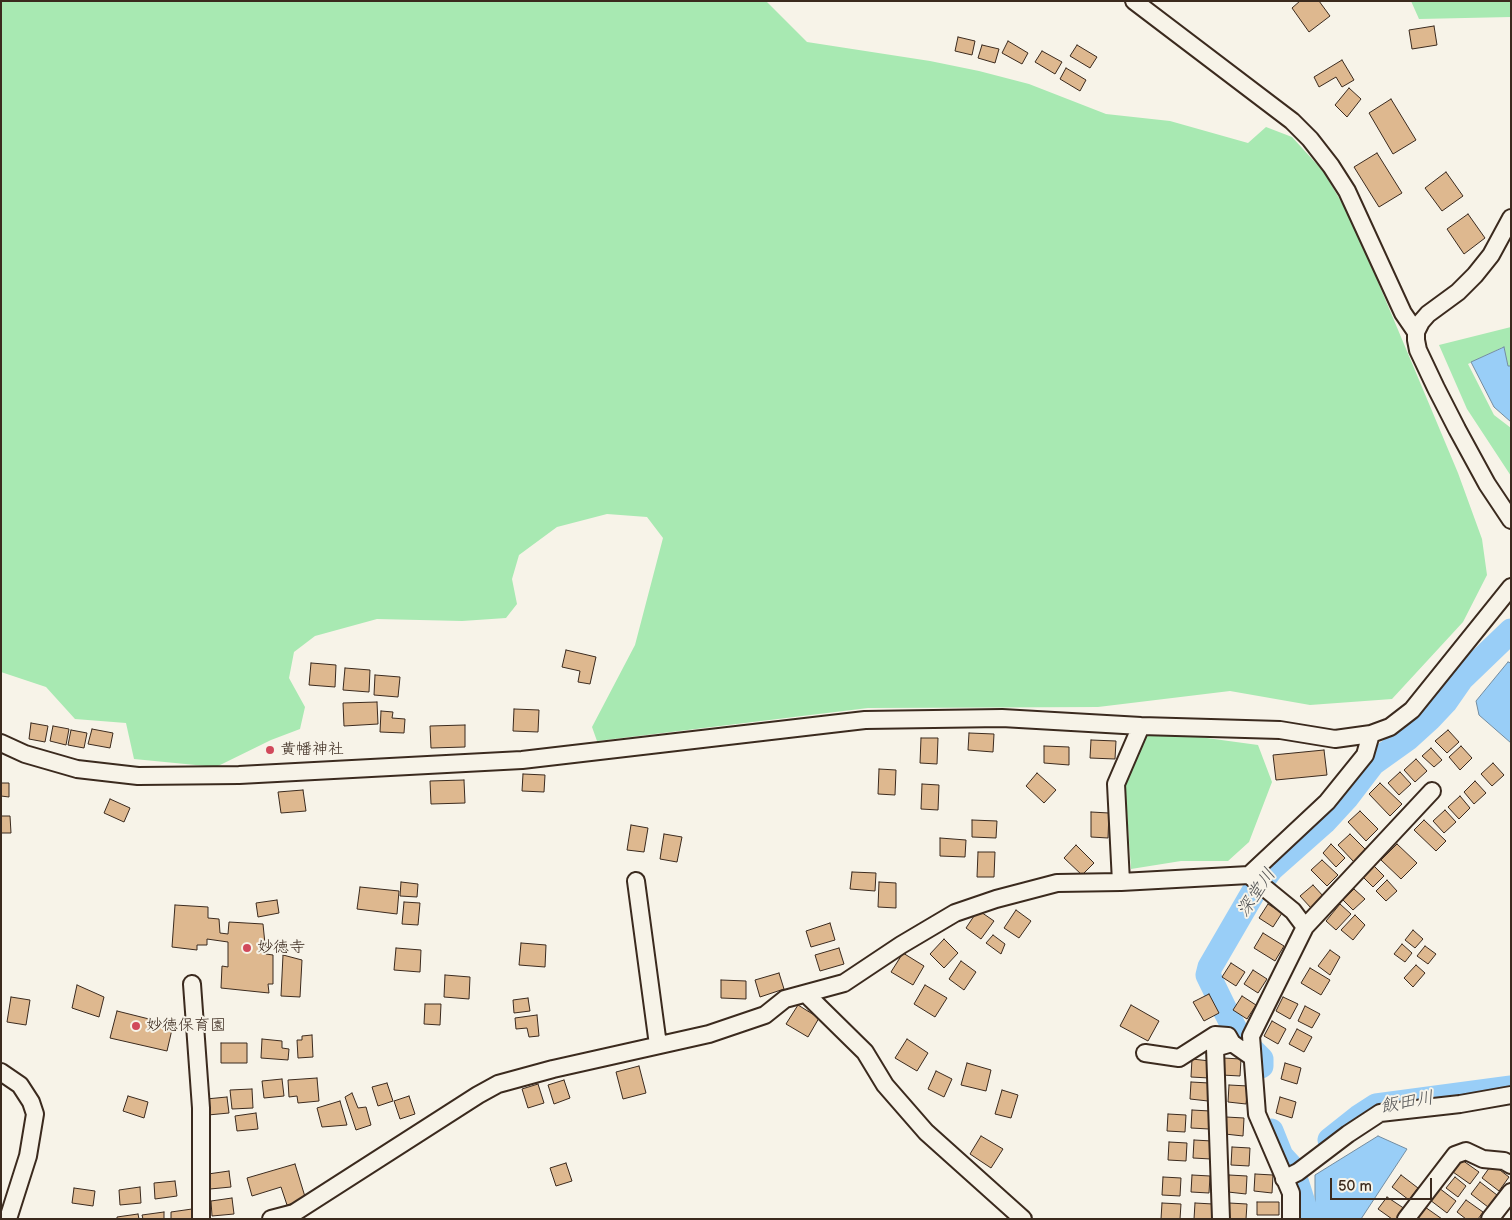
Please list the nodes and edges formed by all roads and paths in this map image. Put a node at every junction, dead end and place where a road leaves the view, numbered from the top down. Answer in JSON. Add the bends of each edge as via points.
{"nodes":[{"id":1,"x":1134,"y":1,"type":"edge"},
{"id":2,"x":1511,"y":218,"type":"edge"},
{"id":3,"x":1416,"y":332,"type":"junction"},
{"id":4,"x":1506,"y":502,"type":"edge"},
{"id":5,"x":1511,"y":520,"type":"edge"},
{"id":6,"x":1511,"y":587,"type":"edge"},
{"id":7,"x":1141,"y":726,"type":"junction"},
{"id":8,"x":1371,"y":734,"type":"junction"},
{"id":9,"x":1,"y":743,"type":"edge"},
{"id":10,"x":1432,"y":791,"type":"dead end"},
{"id":11,"x":1249,"y":875,"type":"junction"},
{"id":12,"x":636,"y":881,"type":"dead end"},
{"id":13,"x":1121,"y":882,"type":"junction"},
{"id":14,"x":1305,"y":927,"type":"junction"},
{"id":15,"x":192,"y":984,"type":"dead end"},
{"id":16,"x":806,"y":994,"type":"junction"},
{"id":17,"x":1232,"y":1043,"type":"junction"},
{"id":18,"x":658,"y":1045,"type":"junction"},
{"id":19,"x":1145,"y":1053,"type":"dead end"},
{"id":20,"x":1252,"y":1057,"type":"junction"},
{"id":21,"x":1,"y":1072,"type":"edge"},
{"id":22,"x":1511,"y":1095,"type":"edge"},
{"id":23,"x":1511,"y":1165,"type":"edge"},
{"id":24,"x":1290,"y":1176,"type":"junction"},
{"id":25,"x":1511,"y":1192,"type":"edge"},
{"id":26,"x":8,"y":1219,"type":"edge"},
{"id":27,"x":202,"y":1219,"type":"edge"},
{"id":28,"x":271,"y":1219,"type":"edge"},
{"id":29,"x":1023,"y":1219,"type":"edge"},
{"id":30,"x":1220,"y":1219,"type":"edge"},
{"id":31,"x":1291,"y":1219,"type":"edge"},
{"id":32,"x":1406,"y":1219,"type":"edge"},
{"id":33,"x":1490,"y":1219,"type":"edge"}],
"edges":[{"from":1,"to":3,"type":"street","via":[[1292,121],[1310,139],[1348,191],[1403,313]]},
{"from":2,"to":3,"type":"street","via":[[1491,255],[1475,275],[1428,314]]},
{"from":3,"to":4,"type":"street","via":[[1418,350],[1436,388],[1487,484]]},
{"from":4,"to":5,"type":"street"},
{"from":6,"to":8,"type":"street","via":[[1412,710],[1390,727]]},
{"from":7,"to":8,"type":"street","via":[[1280,730],[1335,739]]},
{"from":7,"to":9,"type":"street","via":[[1002,718],[865,720],[522,760],[239,775],[138,776],[77,769],[25,754]]},
{"from":7,"to":13,"type":"street","via":[[1116,784]]},
{"from":8,"to":11,"type":"street","via":[[1365,755],[1327,802]]},
{"from":10,"to":14,"type":"street"},
{"from":11,"to":13,"type":"street"},
{"from":11,"to":14,"type":"street","via":[[1294,911]]},
{"from":12,"to":18,"type":"street"},
{"from":13,"to":16,"type":"street","via":[[1057,883],[955,913],[844,983]]},
{"from":14,"to":20,"type":"street","via":[[1251,1036]]},
{"from":15,"to":27,"type":"street","via":[[202,1108]]},
{"from":16,"to":18,"type":"street","via":[[785,999],[765,1015],[709,1034]]},
{"from":16,"to":29,"type":"street","via":[[866,1052],[885,1085],[926,1132]]},
{"from":17,"to":19,"type":"street","via":[[1228,1036],[1215,1035],[1179,1058]]},
{"from":17,"to":20,"type":"street"},
{"from":17,"to":30,"type":"street","via":[[1215,1048]]},
{"from":18,"to":28,"type":"street","via":[[498,1084],[294,1213]]},
{"from":20,"to":24,"type":"street","via":[[1257,1114]]},
{"from":21,"to":26,"type":"street","via":[[20,1085],[36,1114],[28,1156]]},
{"from":22,"to":24,"type":"street","via":[[1380,1114]]},
{"from":23,"to":32,"type":"street","via":[[1483,1159],[1466,1151],[1455,1154]]},
{"from":24,"to":31,"type":"street"},
{"from":25,"to":33,"type":"street"}]}
